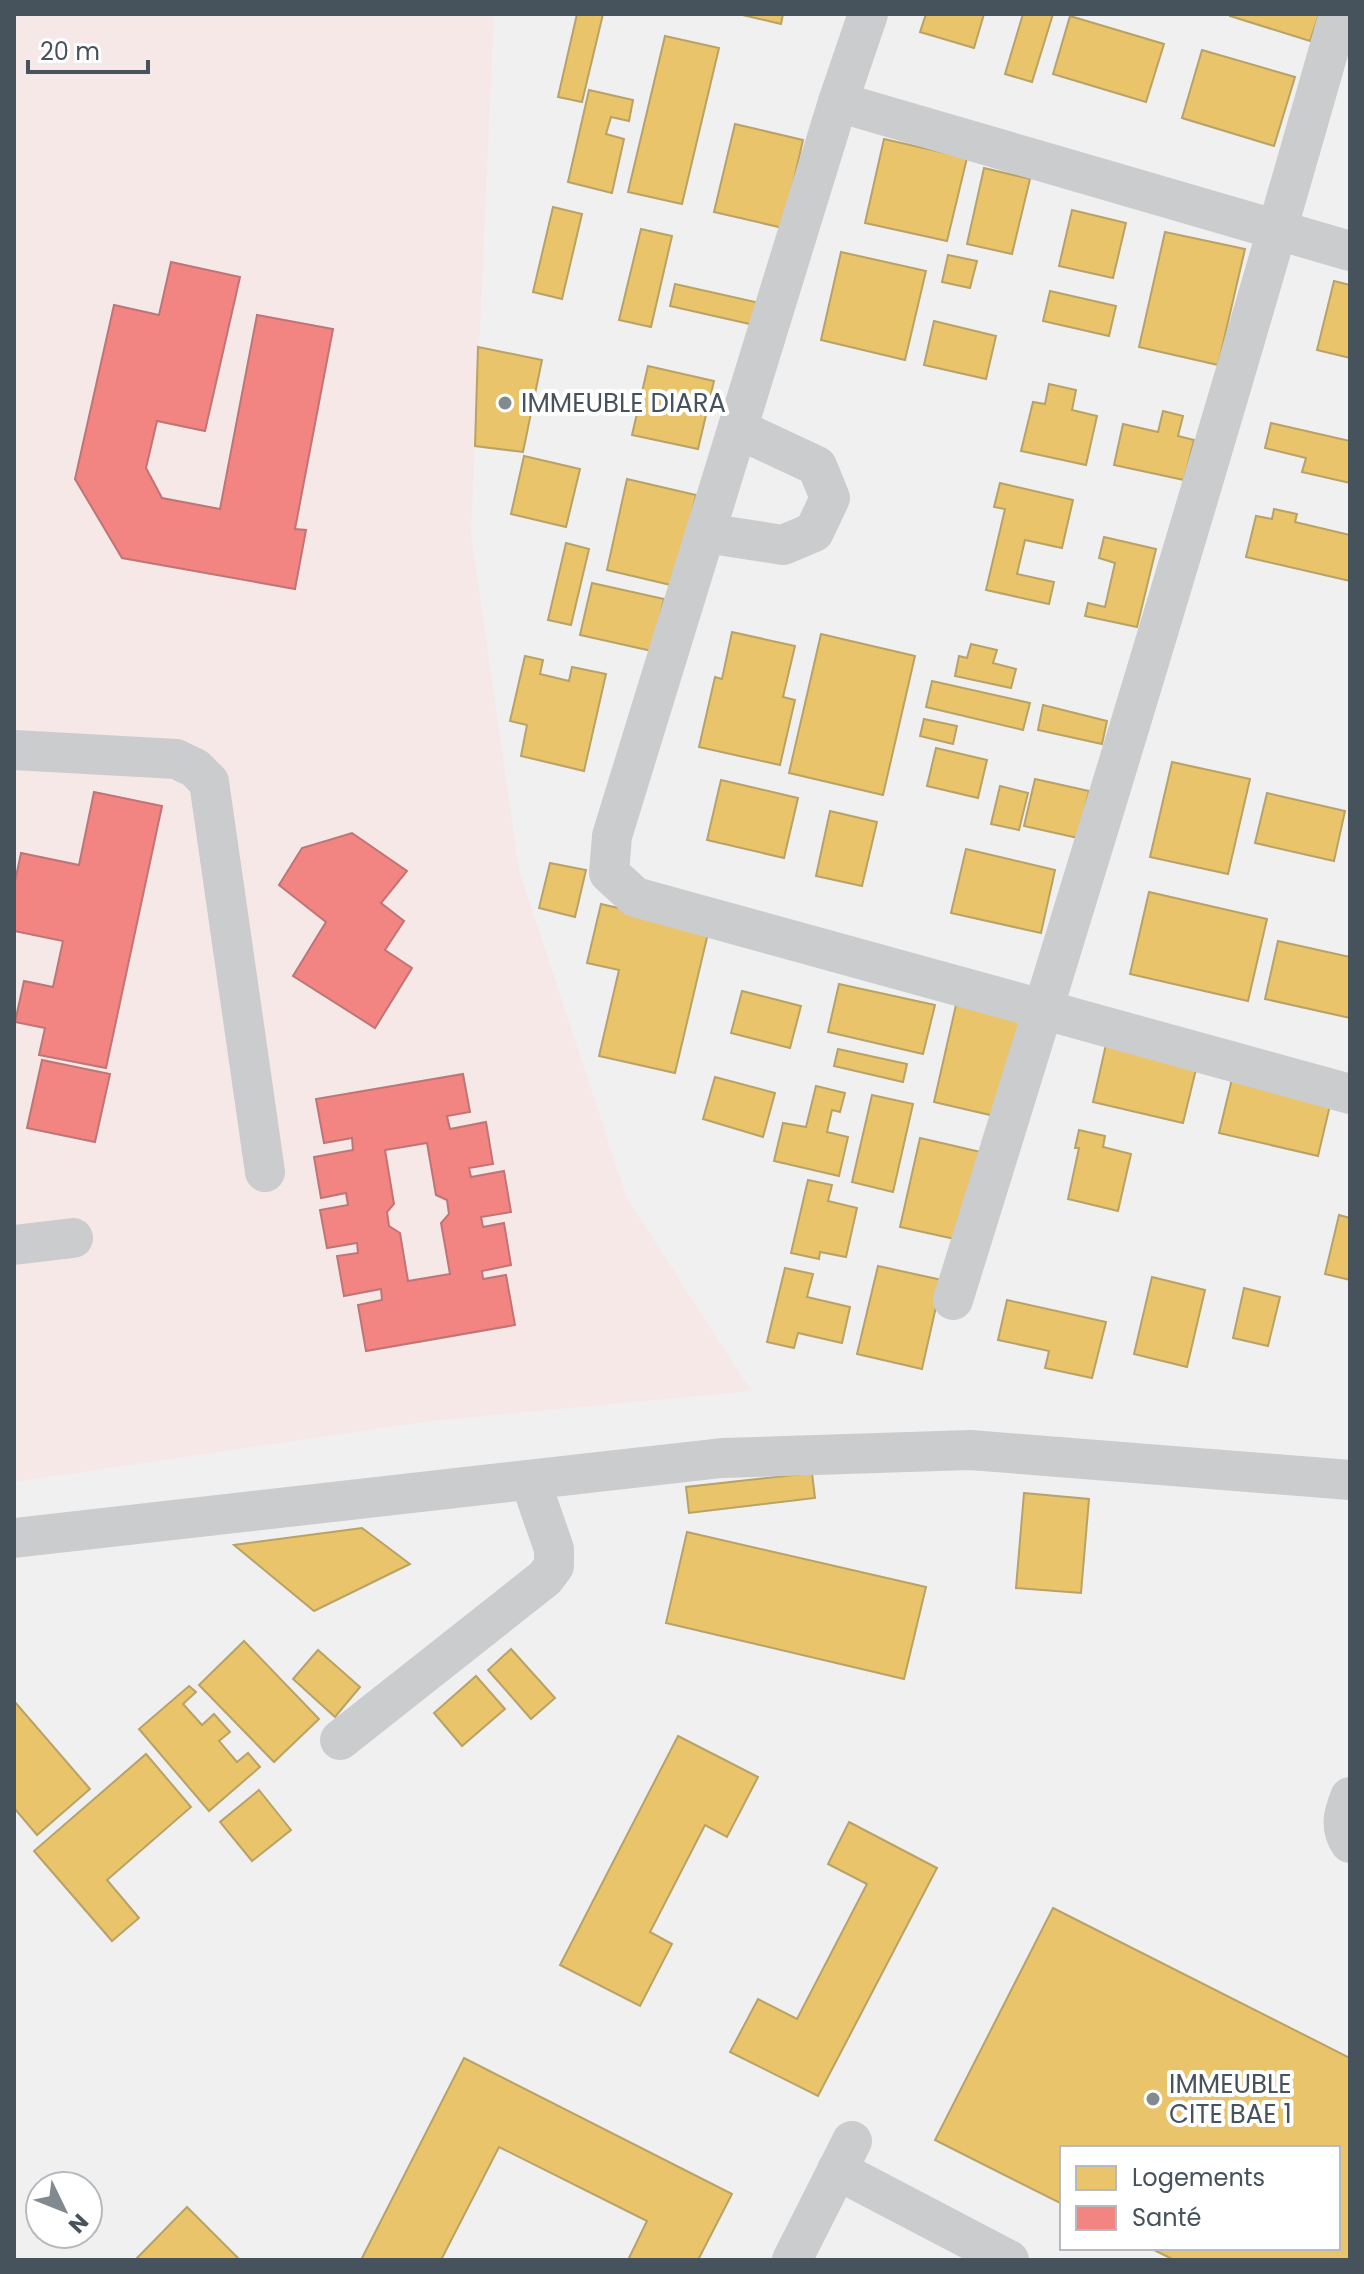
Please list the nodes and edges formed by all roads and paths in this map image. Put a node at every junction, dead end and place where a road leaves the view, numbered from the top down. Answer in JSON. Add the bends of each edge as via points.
{"nodes":[{"id":1,"x":868,"y":14,"type":"edge"},
{"id":2,"x":1339,"y":14,"type":"edge"},
{"id":3,"x":838,"y":102,"type":"junction"},
{"id":4,"x":1277,"y":230,"type":"junction"},
{"id":5,"x":1350,"y":251,"type":"edge"},
{"id":6,"x":738,"y":429,"type":"junction"},
{"id":7,"x":705,"y":533,"type":"junction"},
{"id":8,"x":14,"y":750,"type":"edge"},
{"id":9,"x":1044,"y":1009,"type":"junction"},
{"id":10,"x":1350,"y":1094,"type":"edge"},
{"id":11,"x":265,"y":1172,"type":"dead end"},
{"id":12,"x":73,"y":1238,"type":"dead end"},
{"id":13,"x":14,"y":1245,"type":"edge"},
{"id":14,"x":953,"y":1300,"type":"dead end"},
{"id":15,"x":530,"y":1480,"type":"junction"},
{"id":16,"x":1350,"y":1480,"type":"edge"},
{"id":17,"x":14,"y":1538,"type":"edge"},
{"id":18,"x":340,"y":1740,"type":"dead end"},
{"id":19,"x":1350,"y":1797,"type":"edge"},
{"id":20,"x":1350,"y":1843,"type":"edge"},
{"id":21,"x":792,"y":2260,"type":"edge"},
{"id":22,"x":1009,"y":2260,"type":"edge"}],
"edges":[{"from":1,"to":3,"type":"street"},
{"from":2,"to":4,"type":"street"},
{"from":3,"to":4,"type":"street"},
{"from":3,"to":6,"type":"street"},
{"from":4,"to":5,"type":"street"},
{"from":4,"to":9,"type":"street"},
{"from":6,"to":7,"type":"street"},
{"from":6,"to":7,"type":"street","via":[[817,466],[830,498],[814,532],[783,545]]},
{"from":7,"to":9,"type":"street","via":[[612,836],[609,873],[635,897]]},
{"from":8,"to":11,"type":"street","via":[[176,759],[209,782]]},
{"from":9,"to":10,"type":"street"},
{"from":9,"to":14,"type":"street"},
{"from":12,"to":13,"type":"street"},
{"from":15,"to":16,"type":"street","via":[[722,1458],[970,1450]]},
{"from":15,"to":17,"type":"street"},
{"from":15,"to":18,"type":"street","via":[[554,1549],[554,1566]]},
{"from":19,"to":20,"type":"street","via":[[1344,1834]]},
{"from":21,"to":22,"type":"street","via":[[845,2156]]}]}
